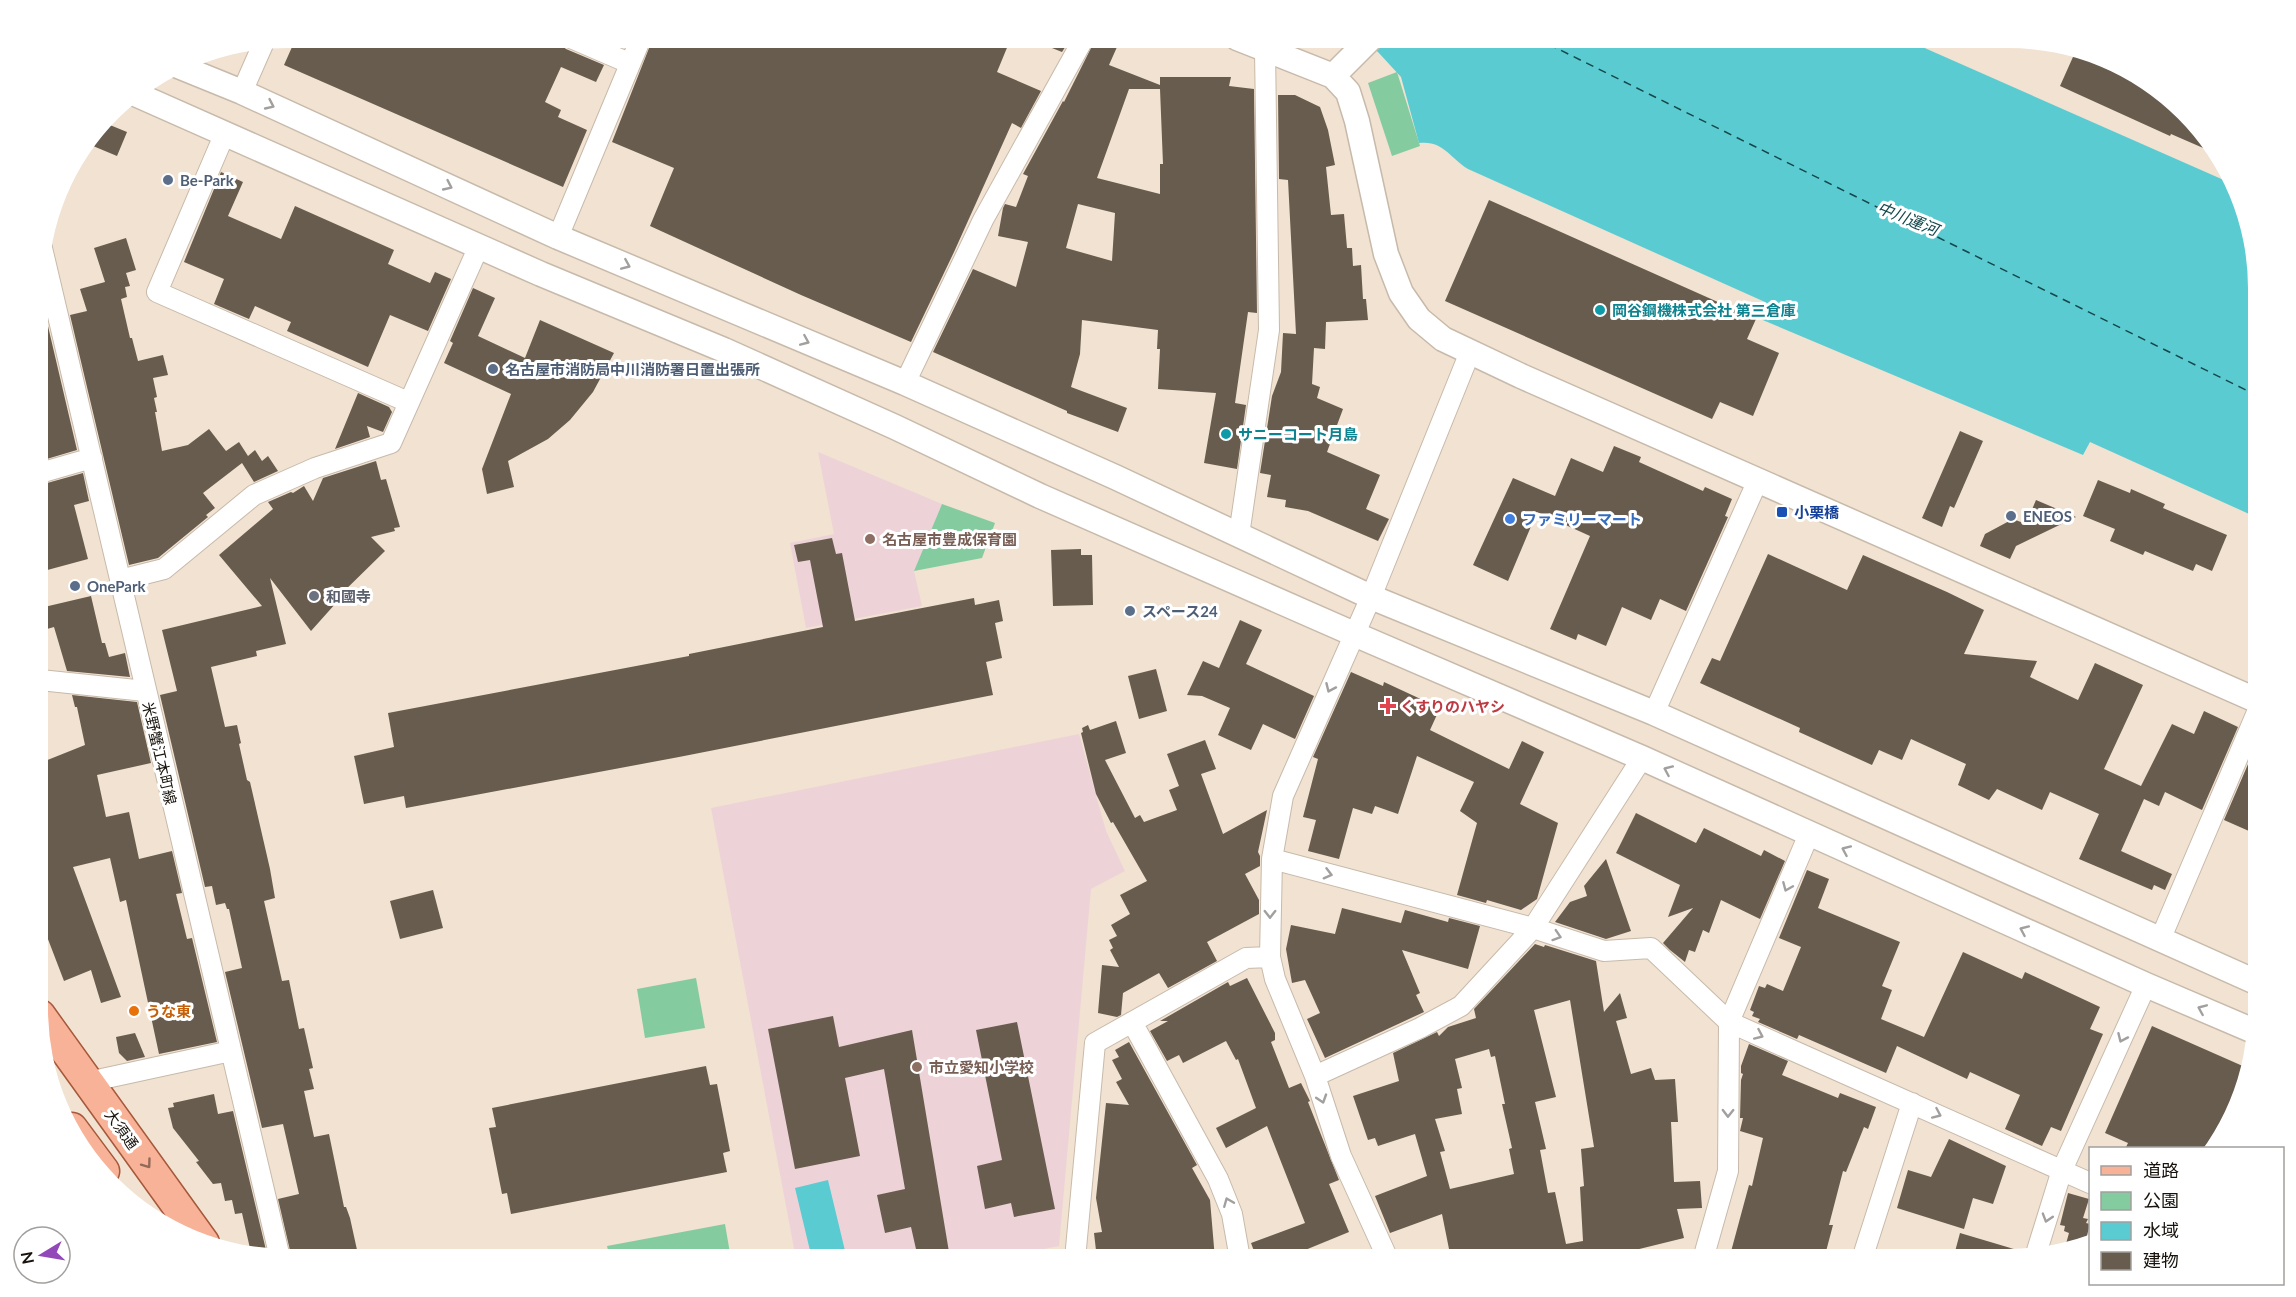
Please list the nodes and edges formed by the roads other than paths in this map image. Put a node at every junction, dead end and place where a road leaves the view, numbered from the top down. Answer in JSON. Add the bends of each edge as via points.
{"nodes":[{"id":1,"x":594,"y":48,"type":"edge"},
{"id":2,"x":636,"y":48,"type":"edge"},
{"id":3,"x":1079,"y":48,"type":"edge"},
{"id":4,"x":1260,"y":48,"type":"edge"},
{"id":5,"x":1362,"y":48,"type":"edge"},
{"id":6,"x":261,"y":50,"type":"edge"},
{"id":7,"x":1265,"y":50,"type":"junction"},
{"id":8,"x":629,"y":63,"type":"junction"},
{"id":9,"x":188,"y":70,"type":"edge"},
{"id":10,"x":1333,"y":76,"type":"junction"},
{"id":11,"x":242,"y":92,"type":"junction"},
{"id":12,"x":143,"y":97,"type":"edge"},
{"id":13,"x":225,"y":133,"type":"junction"},
{"id":14,"x":558,"y":237,"type":"junction"},
{"id":15,"x":479,"y":246,"type":"junction"},
{"id":16,"x":49,"y":276,"type":"edge"},
{"id":17,"x":1470,"y":352,"type":"junction"},
{"id":18,"x":905,"y":383,"type":"junction"},
{"id":19,"x":408,"y":402,"type":"junction"},
{"id":20,"x":92,"y":458,"type":"junction"},
{"id":21,"x":48,"y":471,"type":"edge"},
{"id":22,"x":1758,"y":480,"type":"junction"},
{"id":23,"x":1239,"y":535,"type":"junction"},
{"id":24,"x":120,"y":580,"type":"junction"},
{"id":25,"x":1371,"y":597,"type":"junction"},
{"id":26,"x":1354,"y":634,"type":"junction"},
{"id":27,"x":48,"y":681,"type":"edge"},
{"id":28,"x":145,"y":691,"type":"junction"},
{"id":29,"x":2248,"y":697,"type":"edge"},
{"id":30,"x":1654,"y":713,"type":"junction"},
{"id":31,"x":2248,"y":733,"type":"edge"},
{"id":32,"x":1642,"y":758,"type":"junction"},
{"id":33,"x":1809,"y":834,"type":"junction"},
{"id":34,"x":1272,"y":859,"type":"junction"},
{"id":35,"x":1533,"y":928,"type":"junction"},
{"id":36,"x":2160,"y":940,"type":"junction"},
{"id":37,"x":1270,"y":957,"type":"junction"},
{"id":38,"x":2248,"y":979,"type":"edge"},
{"id":39,"x":2146,"y":985,"type":"junction"},
{"id":40,"x":1132,"y":1022,"type":"junction"},
{"id":41,"x":1729,"y":1022,"type":"junction"},
{"id":42,"x":49,"y":1028,"type":"edge"},
{"id":43,"x":2247,"y":1028,"type":"edge"},
{"id":44,"x":231,"y":1051,"type":"junction"},
{"id":45,"x":1314,"y":1076,"type":"junction"},
{"id":46,"x":88,"y":1082,"type":"junction"},
{"id":47,"x":1912,"y":1103,"type":"junction"},
{"id":48,"x":2062,"y":1170,"type":"junction"},
{"id":49,"x":2089,"y":1182,"type":"edge"},
{"id":50,"x":195,"y":1230,"type":"edge"},
{"id":51,"x":2038,"y":1247,"type":"edge"},
{"id":52,"x":278,"y":1248,"type":"edge"},
{"id":53,"x":1076,"y":1249,"type":"edge"},
{"id":54,"x":1238,"y":1249,"type":"edge"},
{"id":55,"x":1383,"y":1249,"type":"edge"},
{"id":56,"x":1706,"y":1249,"type":"edge"},
{"id":57,"x":1865,"y":1249,"type":"edge"}],
"edges":[{"from":1,"to":8,"type":"street"},
{"from":2,"to":8,"type":"street"},
{"from":3,"to":18,"type":"street","via":[[983,220]]},
{"from":4,"to":7,"type":"street"},
{"from":5,"to":10,"type":"street"},
{"from":6,"to":11,"type":"street"},
{"from":7,"to":10,"type":"street"},
{"from":7,"to":23,"type":"street","via":[[1269,330]]},
{"from":8,"to":14,"type":"street"},
{"from":9,"to":11,"type":"street"},
{"from":10,"to":17,"type":"street","via":[[1348,92],[1386,254],[1401,293],[1419,319],[1443,339]]},
{"from":11,"to":14,"type":"street","one_way":true},
{"from":12,"to":13,"type":"street"},
{"from":13,"to":15,"type":"street"},
{"from":13,"to":19,"type":"street","via":[[157,292]]},
{"from":14,"to":18,"type":"street","one_way":true},
{"from":15,"to":19,"type":"street"},
{"from":15,"to":26,"type":"street","via":[[735,354],[1040,496]]},
{"from":16,"to":20,"type":"street","name":"米野蟹江本町線"},
{"from":17,"to":22,"type":"street"},
{"from":17,"to":25,"type":"street"},
{"from":18,"to":23,"type":"street"},
{"from":19,"to":24,"type":"street","via":[[391,443],[315,468],[255,495],[164,569]]},
{"from":20,"to":21,"type":"street"},
{"from":20,"to":24,"type":"street","name":"米野蟹江本町線"},
{"from":22,"to":29,"type":"street"},
{"from":22,"to":30,"type":"street"},
{"from":23,"to":25,"type":"street"},
{"from":24,"to":28,"type":"street","name":"米野蟹江本町線"},
{"from":25,"to":26,"type":"street"},
{"from":25,"to":30,"type":"street"},
{"from":26,"to":32,"type":"street"},
{"from":26,"to":34,"type":"street","one_way":true,"via":[[1283,796]]},
{"from":27,"to":28,"type":"street"},
{"from":28,"to":44,"type":"street","name":"米野蟹江本町線"},
{"from":30,"to":36,"type":"street"},
{"from":31,"to":36,"type":"street"},
{"from":33,"to":32,"type":"street","one_way":true},
{"from":32,"to":35,"type":"street"},
{"from":39,"to":33,"type":"street","one_way":true},
{"from":33,"to":41,"type":"street","one_way":true},
{"from":34,"to":35,"type":"street","one_way":true},
{"from":34,"to":37,"type":"street","one_way":true},
{"from":35,"to":41,"type":"street","one_way":true,"via":[[1604,951],[1651,948]]},
{"from":35,"to":45,"type":"street","via":[[1461,1006]]},
{"from":36,"to":38,"type":"street"},
{"from":37,"to":40,"type":"street","via":[[1246,958]]},
{"from":37,"to":45,"type":"street"},
{"from":43,"to":39,"type":"street","one_way":true},
{"from":39,"to":48,"type":"street","one_way":true},
{"from":40,"to":53,"type":"street","via":[[1095,1043]]},
{"from":54,"to":40,"type":"street","one_way":true,"via":[[1232,1214],[1218,1179]]},
{"from":41,"to":47,"type":"street","one_way":true},
{"from":41,"to":56,"type":"street","one_way":true,"via":[[1728,1171]]},
{"from":42,"to":46,"type":"main road","name":"大須通"},
{"from":44,"to":46,"type":"street"},
{"from":44,"to":52,"type":"street","name":"米野蟹江本町線"},
{"from":45,"to":55,"type":"street","one_way":true,"via":[[1341,1156]]},
{"from":46,"to":50,"type":"main road","name":"大須通","one_way":true},
{"from":47,"to":48,"type":"street","one_way":true},
{"from":47,"to":57,"type":"street"},
{"from":48,"to":49,"type":"street"},
{"from":48,"to":51,"type":"street","one_way":true}]}
